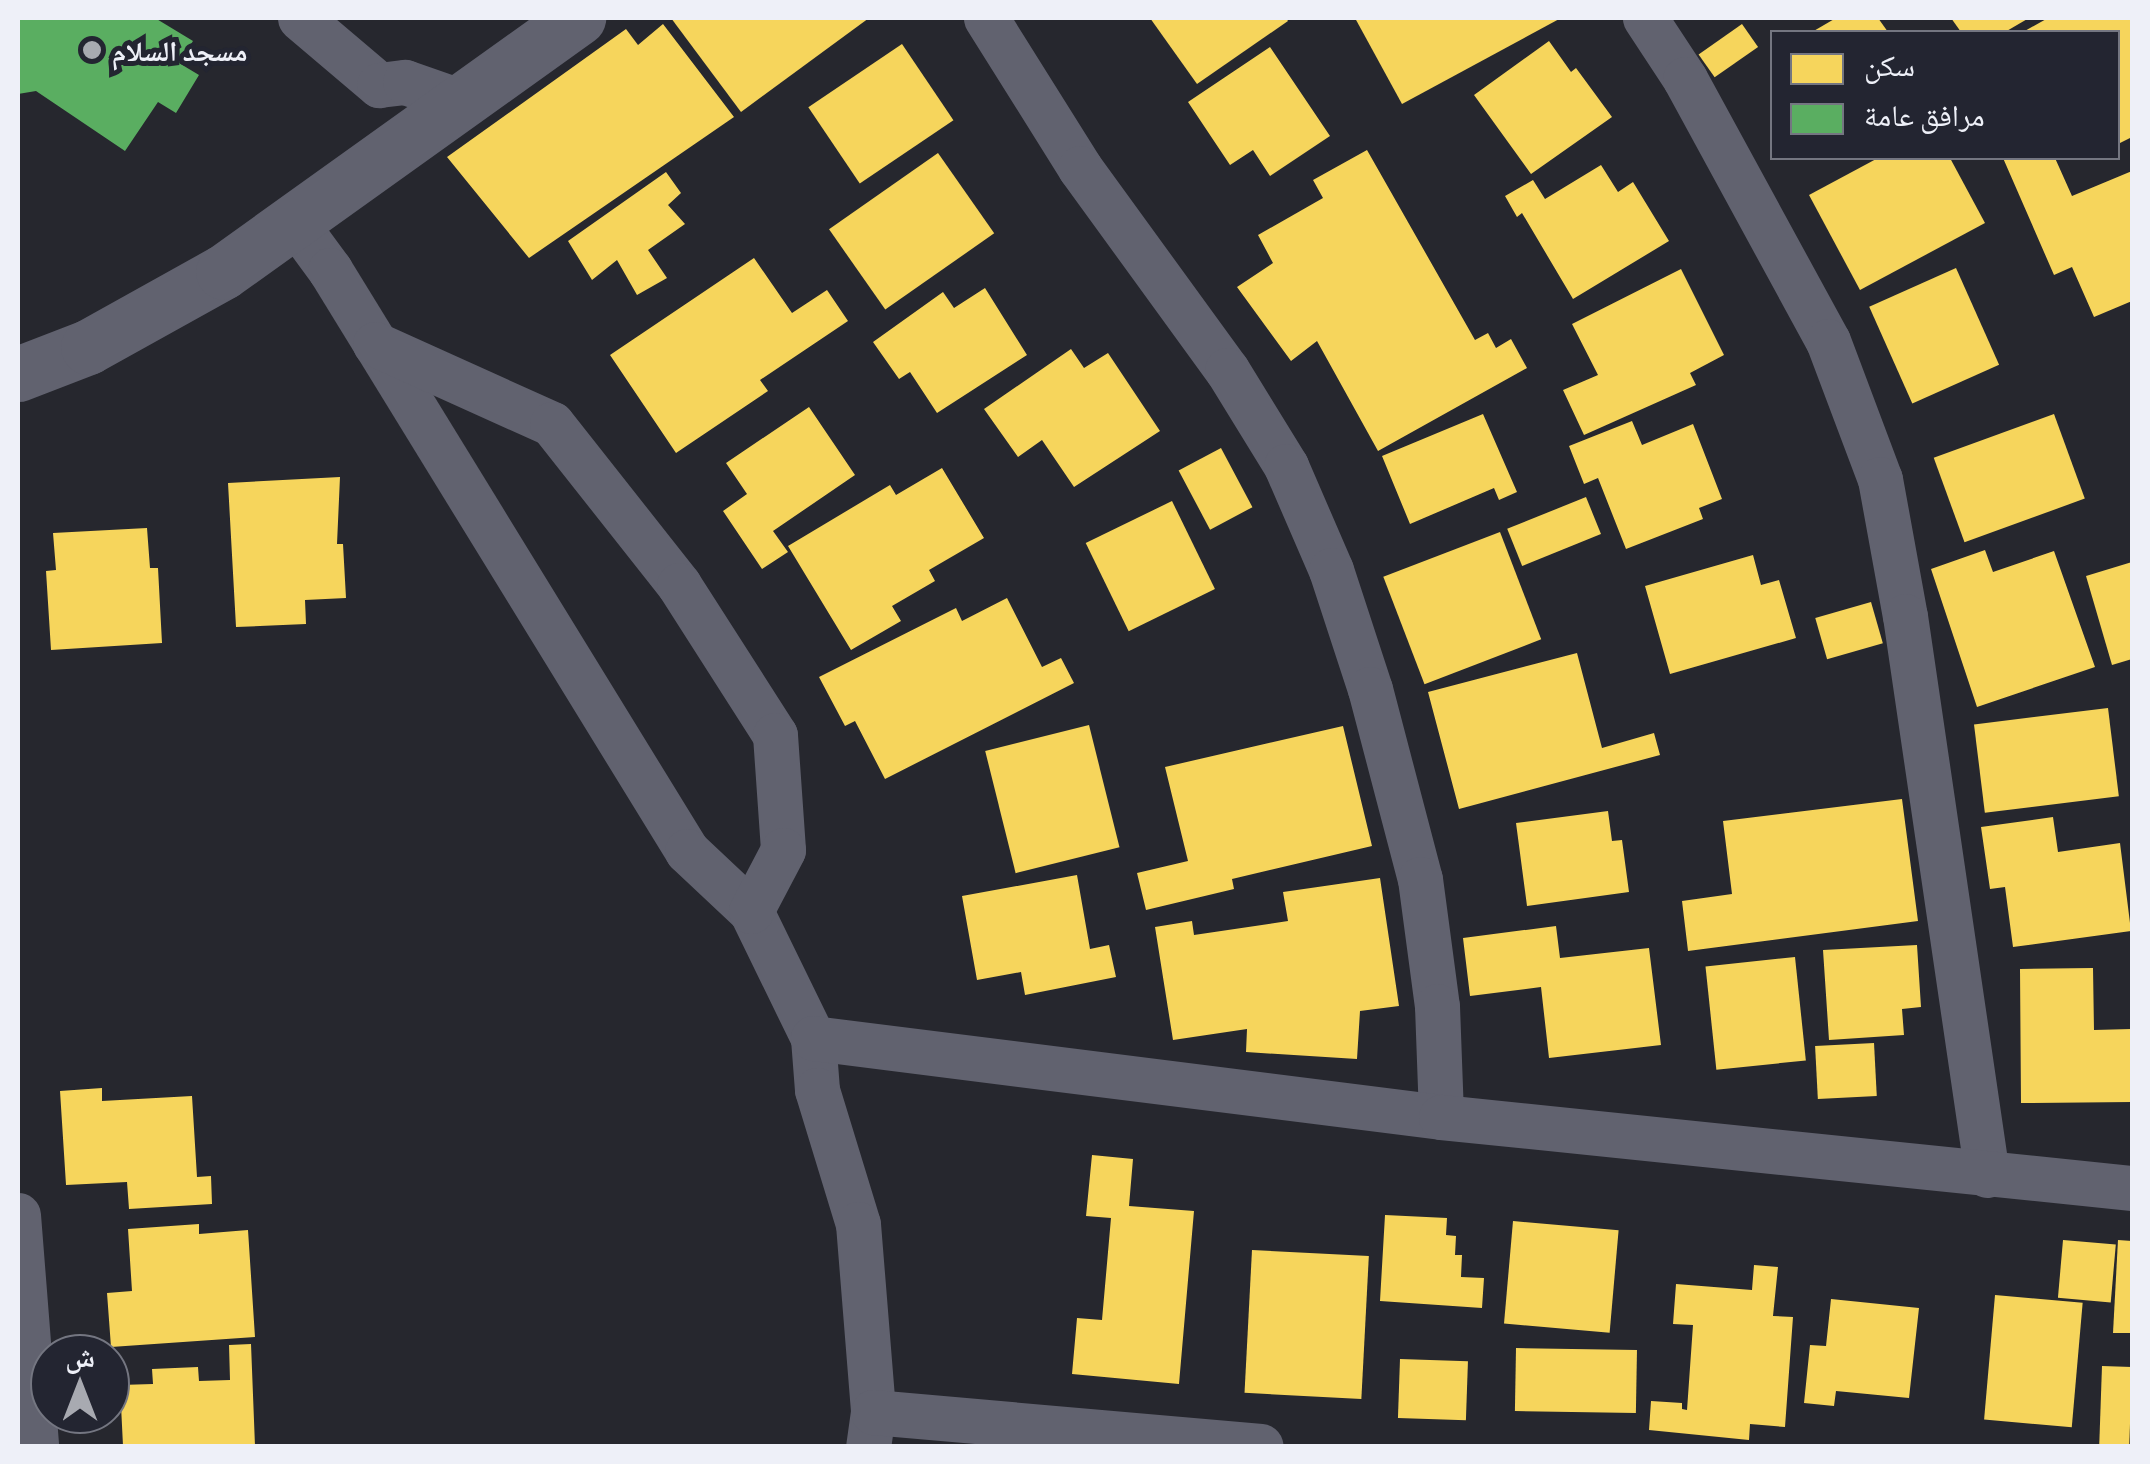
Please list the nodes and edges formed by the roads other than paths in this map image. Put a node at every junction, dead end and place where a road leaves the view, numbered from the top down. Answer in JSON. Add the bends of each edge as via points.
{"nodes":[{"id":1,"x":300,"y":18,"type":"edge"},
{"id":2,"x":578,"y":18,"type":"edge"},
{"id":3,"x":986,"y":18,"type":"edge"},
{"id":4,"x":1645,"y":18,"type":"edge"},
{"id":5,"x":462,"y":102,"type":"junction"},
{"id":6,"x":294,"y":221,"type":"junction"},
{"id":7,"x":375,"y":344,"type":"junction"},
{"id":8,"x":18,"y":374,"type":"edge"},
{"id":9,"x":751,"y":911,"type":"junction"},
{"id":10,"x":813,"y":1038,"type":"junction"},
{"id":11,"x":1442,"y":1117,"type":"junction"},
{"id":12,"x":1987,"y":1175,"type":"junction"},
{"id":13,"x":2132,"y":1188,"type":"edge"},
{"id":14,"x":18,"y":1215,"type":"edge"},
{"id":15,"x":871,"y":1429,"type":"edge"},
{"id":16,"x":1156,"y":1442,"type":"edge"},
{"id":17,"x":36,"y":1446,"type":"edge"},
{"id":18,"x":1262,"y":1446,"type":"edge"}],
"edges":[{"from":1,"to":5,"type":"street","via":[[379,85],[405,82]]},
{"from":2,"to":5,"type":"main road"},
{"from":3,"to":11,"type":"street","via":[[1080,168],[1228,370],[1286,466],[1331,570],[1420,880],[1437,1006]]},
{"from":4,"to":12,"type":"street","via":[[1686,79],[1828,341],[1880,479]]},
{"from":5,"to":6,"type":"main road"},
{"from":6,"to":7,"type":"street"},
{"from":6,"to":8,"type":"main road","via":[[155,313]]},
{"from":7,"to":9,"type":"street","via":[[687,851]]},
{"from":7,"to":9,"type":"street","via":[[552,424],[679,585],[775,735],[783,850]]},
{"from":9,"to":10,"type":"street"},
{"from":10,"to":11,"type":"street"},
{"from":10,"to":15,"type":"street","via":[[817,1090],[858,1224]]},
{"from":11,"to":12,"type":"street"},
{"from":12,"to":13,"type":"street"},
{"from":14,"to":17,"type":"street"},
{"from":15,"to":16,"type":"street"},
{"from":16,"to":18,"type":"street"}]}
